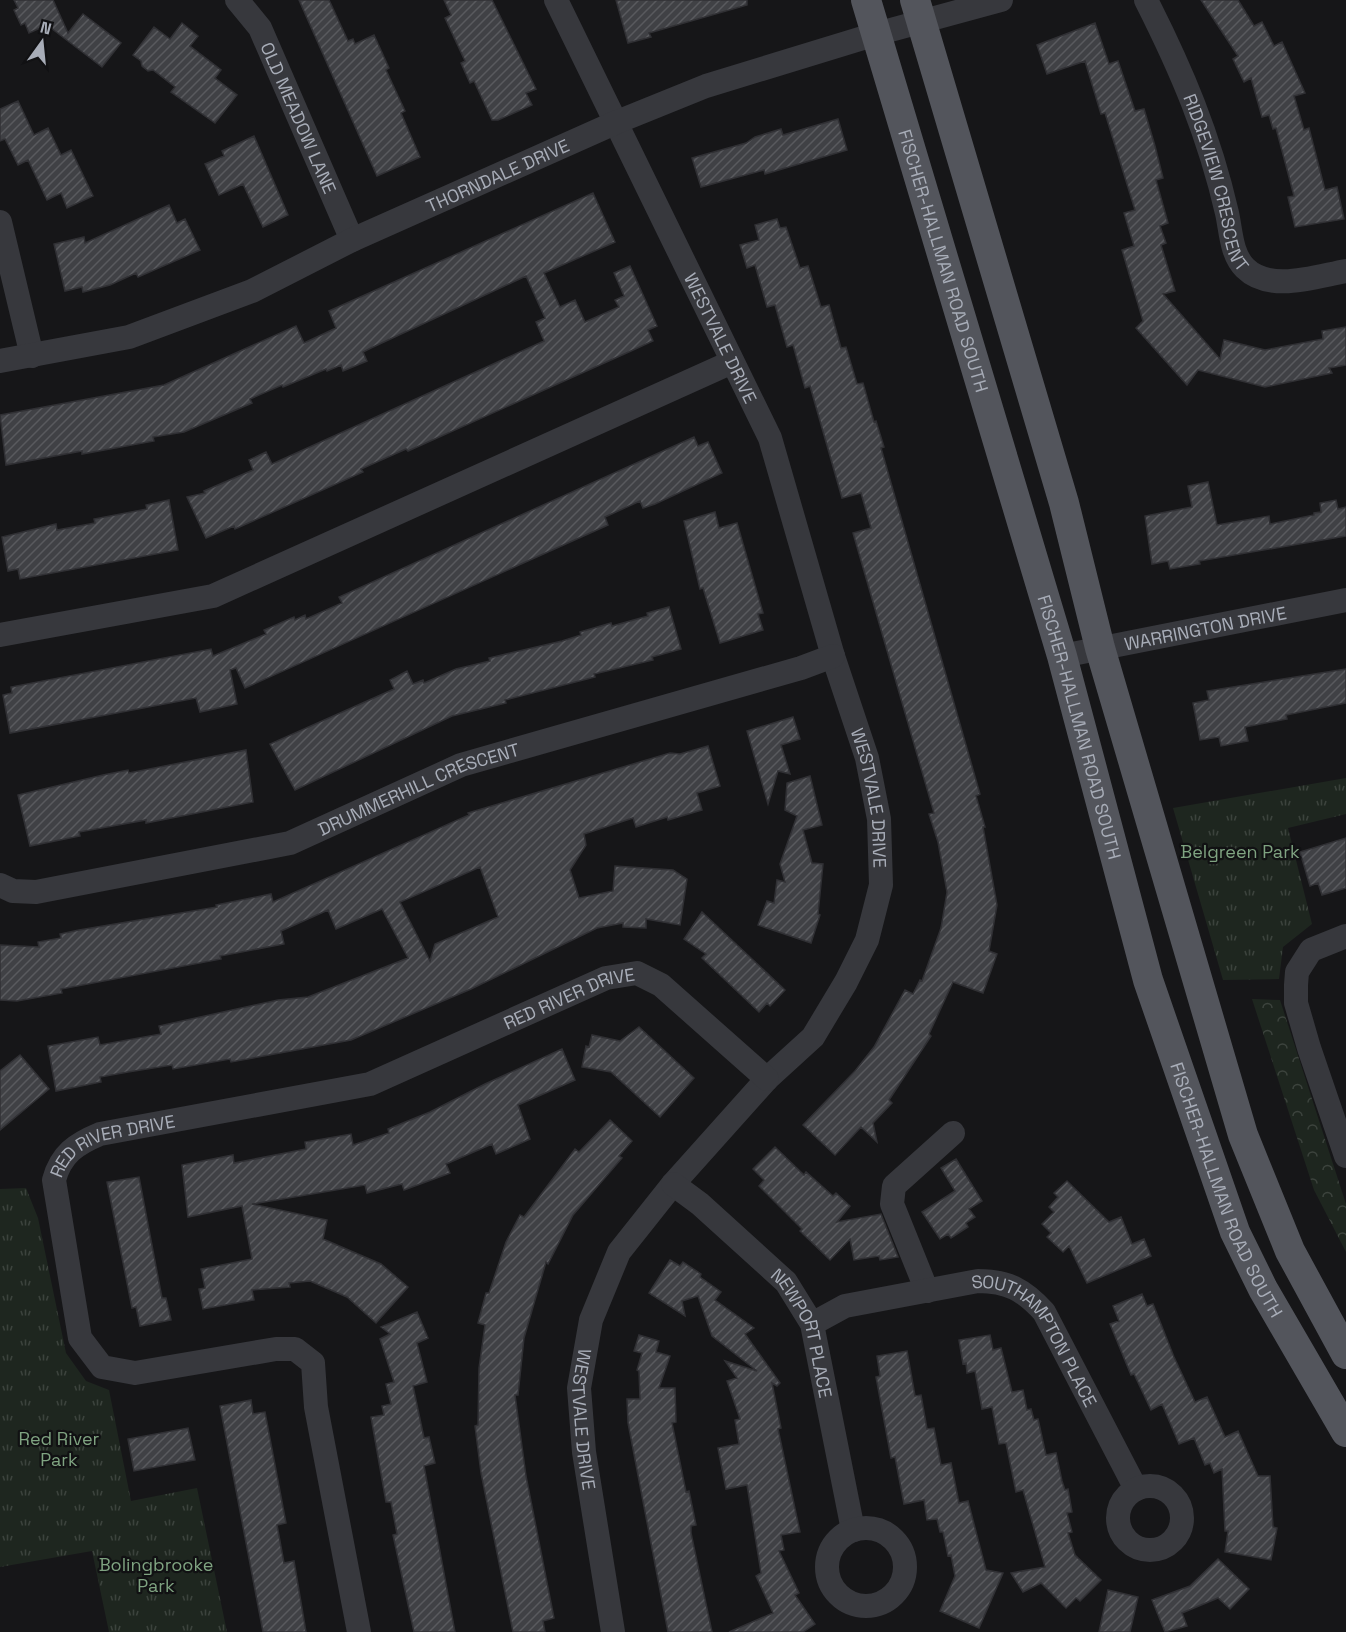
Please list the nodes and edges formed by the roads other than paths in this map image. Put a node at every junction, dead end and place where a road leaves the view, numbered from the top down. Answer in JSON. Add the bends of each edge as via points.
{"nodes":[{"id":1,"x":237,"y":0,"type":"edge"},
{"id":2,"x":556,"y":0,"type":"edge"},
{"id":3,"x":866,"y":0,"type":"edge"},
{"id":4,"x":1001,"y":0,"type":"edge"},
{"id":5,"x":1146,"y":0,"type":"edge"},
{"id":6,"x":918,"y":11,"type":"edge"},
{"id":7,"x":876,"y":34,"type":"junction"},
{"id":8,"x":617,"y":122,"type":"junction"},
{"id":9,"x":0,"y":222,"type":"edge"},
{"id":10,"x":352,"y":240,"type":"junction"},
{"id":11,"x":1346,"y":271,"type":"edge"},
{"id":12,"x":32,"y":356,"type":"junction"},
{"id":13,"x":0,"y":361,"type":"edge"},
{"id":14,"x":732,"y":362,"type":"junction"},
{"id":15,"x":1346,"y":600,"type":"edge"},
{"id":16,"x":0,"y":635,"type":"edge"},
{"id":17,"x":1100,"y":648,"type":"junction"},
{"id":18,"x":833,"y":656,"type":"junction"},
{"id":19,"x":1062,"y":656,"type":"junction"},
{"id":20,"x":0,"y":885,"type":"edge"},
{"id":21,"x":1346,"y":936,"type":"edge"},
{"id":22,"x":767,"y":1078,"type":"junction"},
{"id":23,"x":952,"y":1133,"type":"dead end"},
{"id":24,"x":1346,"y":1156,"type":"edge"},
{"id":25,"x":673,"y":1184,"type":"junction"},
{"id":26,"x":927,"y":1291,"type":"junction"},
{"id":27,"x":812,"y":1324,"type":"junction"},
{"id":28,"x":1346,"y":1354,"type":"edge"},
{"id":29,"x":1346,"y":1432,"type":"edge"},
{"id":30,"x":1136,"y":1489,"type":"dead end"},
{"id":31,"x":853,"y":1530,"type":"dead end"},
{"id":32,"x":359,"y":1632,"type":"edge"},
{"id":33,"x":613,"y":1632,"type":"edge"}],
"edges":[{"from":1,"to":10,"type":"street","name":"OLD MEADOW LANE","via":[[260,28]]},
{"from":2,"to":8,"type":"street","name":"WESTVALE DRIVE"},
{"from":3,"to":7,"type":"main road","name":"FISCHER-HALLMAN ROAD SOUTH"},
{"from":4,"to":6,"type":"street","name":"THORNDALE DRIVE"},
{"from":5,"to":11,"type":"street","name":"RIDGEVIEW CRESCENT","via":[[1191,93],[1214,160],[1233,248],[1245,268],[1263,279],[1285,281]]},
{"from":6,"to":7,"type":"street","name":"THORNDALE DRIVE"},
{"from":6,"to":17,"type":"main road","name":"FISCHER-HALLMAN ROAD SOUTH","via":[[1064,502]]},
{"from":7,"to":8,"type":"street","name":"THORNDALE DRIVE","via":[[706,86]]},
{"from":7,"to":19,"type":"main road","name":"FISCHER-HALLMAN ROAD SOUTH"},
{"from":8,"to":10,"type":"street","name":"THORNDALE DRIVE"},
{"from":8,"to":14,"type":"street","name":"WESTVALE DRIVE"},
{"from":9,"to":12,"type":"street"},
{"from":10,"to":12,"type":"street","name":"THORNDALE DRIVE","via":[[252,291],[129,337]]},
{"from":12,"to":13,"type":"street","name":"THORNDALE DRIVE"},
{"from":14,"to":16,"type":"street","via":[[213,596]]},
{"from":14,"to":18,"type":"street","name":"WESTVALE DRIVE","via":[[770,438]]},
{"from":15,"to":17,"type":"street","name":"WARRINGTON DRIVE"},
{"from":17,"to":19,"type":"street","name":"WARRINGTON DRIVE"},
{"from":17,"to":28,"type":"main road","name":"FISCHER-HALLMAN ROAD SOUTH","via":[[1243,1135],[1290,1251]]},
{"from":18,"to":20,"type":"street","name":"DRUMMERHILL CRESCENT","via":[[461,765],[290,843],[36,892],[13,891]]},
{"from":18,"to":22,"type":"street","name":"WESTVALE DRIVE","via":[[867,758],[879,819],[881,885],[867,940],[846,982],[813,1037]]},
{"from":19,"to":29,"type":"main road","name":"FISCHER-HALLMAN ROAD SOUTH","via":[[1148,980],[1235,1232]]},
{"from":21,"to":24,"type":"street","via":[[1311,950],[1297,972],[1296,1003]]},
{"from":22,"to":25,"type":"street","name":"WESTVALE DRIVE"},
{"from":22,"to":32,"type":"street","name":"RED RIVER DRIVE","via":[[661,985],[637,973],[606,978],[370,1084],[100,1134],[74,1145],[57,1166],[54,1179],[80,1338],[102,1367],[135,1373],[276,1349],[295,1349],[313,1363],[316,1407]]},
{"from":23,"to":26,"type":"street","via":[[894,1186],[892,1204]]},
{"from":25,"to":27,"type":"street","name":"NEWPORT PLACE","via":[[786,1281]]},
{"from":25,"to":33,"type":"street","name":"WESTVALE DRIVE","via":[[619,1252],[591,1320],[579,1388],[584,1452]]},
{"from":26,"to":27,"type":"street","name":"SOUTHAMPTON PLACE","via":[[846,1306]]},
{"from":26,"to":30,"type":"street","name":"SOUTHAMPTON PLACE","via":[[997,1281],[1026,1293],[1044,1312]]},
{"from":27,"to":31,"type":"street","name":"NEWPORT PLACE"}]}
